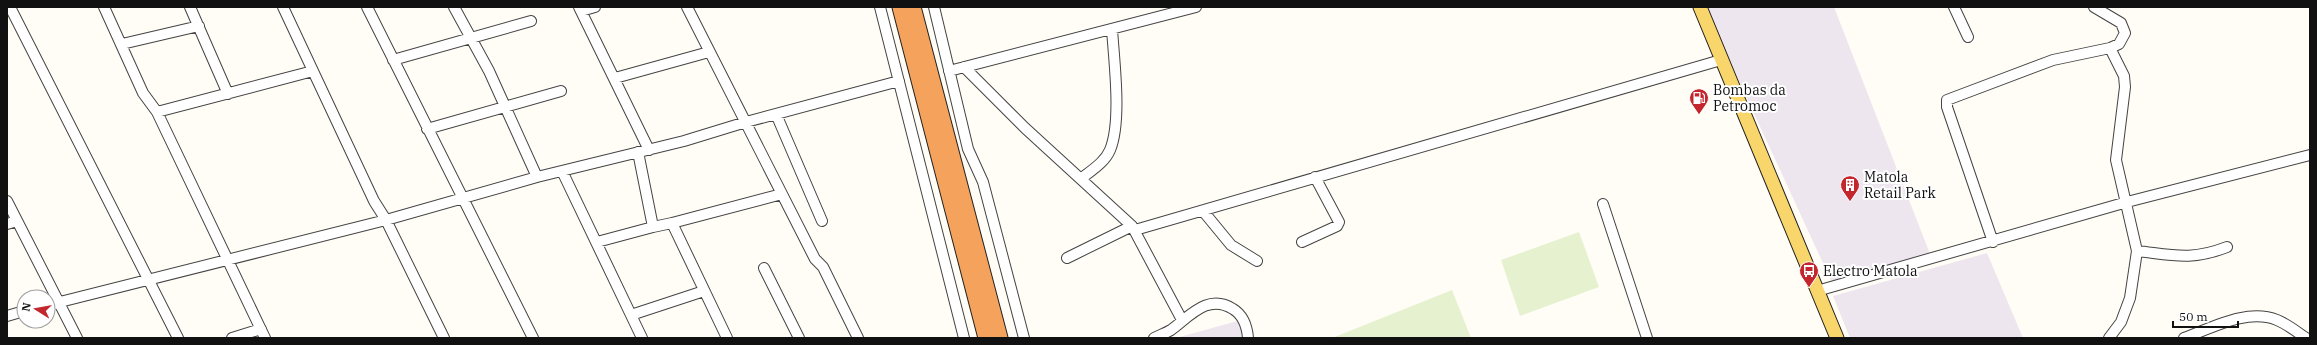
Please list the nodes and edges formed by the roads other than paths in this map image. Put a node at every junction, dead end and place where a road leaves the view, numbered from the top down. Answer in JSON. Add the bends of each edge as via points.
{"nodes":[{"id":1,"x":10,"y":7,"type":"edge"},
{"id":2,"x":104,"y":7,"type":"edge"},
{"id":3,"x":190,"y":7,"type":"edge"},
{"id":4,"x":283,"y":7,"type":"edge"},
{"id":5,"x":367,"y":7,"type":"edge"},
{"id":6,"x":454,"y":7,"type":"edge"},
{"id":7,"x":595,"y":7,"type":"edge"},
{"id":8,"x":687,"y":7,"type":"edge"},
{"id":9,"x":934,"y":7,"type":"edge"},
{"id":10,"x":1194,"y":7,"type":"edge"},
{"id":11,"x":1700,"y":7,"type":"edge"},
{"id":12,"x":1954,"y":7,"type":"edge"},
{"id":13,"x":2094,"y":7,"type":"edge"},
{"id":14,"x":911,"y":8,"type":"edge"},
{"id":15,"x":580,"y":9,"type":"edge"},
{"id":16,"x":879,"y":10,"type":"edge"},
{"id":17,"x":531,"y":21,"type":"dead end"},
{"id":18,"x":199,"y":26,"type":"junction"},
{"id":19,"x":1112,"y":29,"type":"junction"},
{"id":20,"x":1968,"y":37,"type":"dead end"},
{"id":21,"x":473,"y":38,"type":"junction"},
{"id":22,"x":122,"y":44,"type":"junction"},
{"id":23,"x":2110,"y":48,"type":"junction"},
{"id":24,"x":709,"y":52,"type":"junction"},
{"id":25,"x":393,"y":60,"type":"junction"},
{"id":26,"x":1721,"y":60,"type":"junction"},
{"id":27,"x":964,"y":67,"type":"junction"},
{"id":28,"x":313,"y":71,"type":"junction"},
{"id":29,"x":949,"y":71,"type":"junction"},
{"id":30,"x":615,"y":78,"type":"junction"},
{"id":31,"x":899,"y":81,"type":"junction"},
{"id":32,"x":561,"y":91,"type":"dead end"},
{"id":33,"x":228,"y":94,"type":"junction"},
{"id":34,"x":506,"y":107,"type":"junction"},
{"id":35,"x":157,"y":112,"type":"junction"},
{"id":36,"x":776,"y":114,"type":"junction"},
{"id":37,"x":746,"y":122,"type":"junction"},
{"id":38,"x":427,"y":129,"type":"junction"},
{"id":39,"x":649,"y":150,"type":"junction"},
{"id":40,"x":638,"y":152,"type":"junction"},
{"id":41,"x":2310,"y":155,"type":"edge"},
{"id":42,"x":562,"y":171,"type":"junction"},
{"id":43,"x":538,"y":177,"type":"junction"},
{"id":44,"x":1315,"y":177,"type":"junction"},
{"id":45,"x":1082,"y":178,"type":"junction"},
{"id":46,"x":782,"y":194,"type":"junction"},
{"id":47,"x":464,"y":198,"type":"junction"},
{"id":48,"x":7,"y":201,"type":"edge"},
{"id":49,"x":2127,"y":202,"type":"junction"},
{"id":50,"x":1603,"y":204,"type":"dead end"},
{"id":51,"x":1204,"y":211,"type":"junction"},
{"id":52,"x":386,"y":220,"type":"junction"},
{"id":53,"x":822,"y":221,"type":"dead end"},
{"id":54,"x":12,"y":223,"type":"edge"},
{"id":55,"x":672,"y":223,"type":"junction"},
{"id":56,"x":653,"y":227,"type":"junction"},
{"id":57,"x":1134,"y":228,"type":"junction"},
{"id":58,"x":597,"y":242,"type":"junction"},
{"id":59,"x":1302,"y":242,"type":"dead end"},
{"id":60,"x":1993,"y":242,"type":"junction"},
{"id":61,"x":2227,"y":247,"type":"dead end"},
{"id":62,"x":2137,"y":251,"type":"junction"},
{"id":63,"x":1067,"y":258,"type":"dead end"},
{"id":64,"x":226,"y":259,"type":"junction"},
{"id":65,"x":1257,"y":261,"type":"dead end"},
{"id":66,"x":764,"y":268,"type":"dead end"},
{"id":67,"x":149,"y":280,"type":"junction"},
{"id":68,"x":704,"y":291,"type":"junction"},
{"id":69,"x":1817,"y":291,"type":"junction"},
{"id":70,"x":59,"y":302,"type":"junction"},
{"id":71,"x":56,"y":303,"type":"edge"},
{"id":72,"x":631,"y":315,"type":"junction"},
{"id":73,"x":1182,"y":320,"type":"junction"},
{"id":74,"x":263,"y":333,"type":"edge"},
{"id":75,"x":2113,"y":336,"type":"edge"},
{"id":76,"x":77,"y":338,"type":"edge"},
{"id":77,"x":178,"y":338,"type":"edge"},
{"id":78,"x":232,"y":338,"type":"edge"},
{"id":79,"x":444,"y":338,"type":"edge"},
{"id":80,"x":533,"y":338,"type":"edge"},
{"id":81,"x":642,"y":338,"type":"edge"},
{"id":82,"x":727,"y":338,"type":"edge"},
{"id":83,"x":799,"y":338,"type":"edge"},
{"id":84,"x":858,"y":338,"type":"edge"},
{"id":85,"x":964,"y":338,"type":"edge"},
{"id":86,"x":986,"y":338,"type":"edge"},
{"id":87,"x":1000,"y":338,"type":"edge"},
{"id":88,"x":1024,"y":338,"type":"edge"},
{"id":89,"x":1154,"y":338,"type":"edge"},
{"id":90,"x":1248,"y":338,"type":"edge"},
{"id":91,"x":1647,"y":338,"type":"edge"},
{"id":92,"x":1837,"y":338,"type":"edge"},
{"id":93,"x":2184,"y":338,"type":"edge"},
{"id":94,"x":2306,"y":338,"type":"edge"}],
"edges":[{"from":1,"to":67,"type":"street"},
{"from":2,"to":22,"type":"street"},
{"from":3,"to":18,"type":"street"},
{"from":4,"to":28,"type":"street"},
{"from":5,"to":25,"type":"street"},
{"from":6,"to":21,"type":"street"},
{"from":7,"to":15,"type":"street"},
{"from":8,"to":24,"type":"street"},
{"from":9,"to":29,"type":"street"},
{"from":10,"to":19,"type":"street"},
{"from":11,"to":26,"type":"main road"},
{"from":12,"to":20,"type":"street"},
{"from":13,"to":23,"type":"street","via":[[2121,23],[2124,28],[2123,39]]},
{"from":14,"to":86,"type":"highway"},
{"from":14,"to":87,"type":"highway"},
{"from":15,"to":30,"type":"street"},
{"from":16,"to":31,"type":"street"},
{"from":17,"to":21,"type":"street"},
{"from":18,"to":22,"type":"street"},
{"from":18,"to":33,"type":"street"},
{"from":19,"to":27,"type":"street"},
{"from":19,"to":45,"type":"street","via":[[1116,90],[1113,138],[1104,160]]},
{"from":21,"to":25,"type":"street"},
{"from":21,"to":34,"type":"street"},
{"from":22,"to":35,"type":"street","via":[[143,93]]},
{"from":23,"to":49,"type":"street","via":[[2124,82],[2116,160]]},
{"from":23,"to":60,"type":"street","via":[[2054,60],[1947,100],[1946,107]]},
{"from":24,"to":30,"type":"street"},
{"from":24,"to":37,"type":"street"},
{"from":25,"to":38,"type":"street"},
{"from":26,"to":44,"type":"street"},
{"from":26,"to":69,"type":"main road"},
{"from":27,"to":29,"type":"street"},
{"from":27,"to":45,"type":"street","via":[[1025,128]]},
{"from":28,"to":33,"type":"street"},
{"from":28,"to":52,"type":"street","via":[[374,201]]},
{"from":29,"to":88,"type":"street","via":[[968,149],[983,182]]},
{"from":30,"to":39,"type":"street"},
{"from":31,"to":36,"type":"street"},
{"from":31,"to":85,"type":"street"},
{"from":32,"to":34,"type":"street"},
{"from":33,"to":35,"type":"street"},
{"from":34,"to":38,"type":"street"},
{"from":34,"to":43,"type":"street"},
{"from":35,"to":64,"type":"street"},
{"from":36,"to":37,"type":"street"},
{"from":36,"to":53,"type":"street"},
{"from":37,"to":39,"type":"street"},
{"from":37,"to":46,"type":"street"},
{"from":38,"to":47,"type":"street"},
{"from":39,"to":40,"type":"street"},
{"from":40,"to":42,"type":"street"},
{"from":40,"to":56,"type":"street"},
{"from":41,"to":49,"type":"street"},
{"from":42,"to":43,"type":"street"},
{"from":42,"to":58,"type":"street"},
{"from":43,"to":47,"type":"street"},
{"from":44,"to":51,"type":"street"},
{"from":44,"to":59,"type":"street","via":[[1339,222],[1337,226]]},
{"from":45,"to":57,"type":"street"},
{"from":46,"to":55,"type":"street"},
{"from":46,"to":84,"type":"street","via":[[815,259],[823,267]]},
{"from":47,"to":52,"type":"street"},
{"from":47,"to":80,"type":"street"},
{"from":48,"to":54,"type":"street"},
{"from":49,"to":60,"type":"street"},
{"from":49,"to":62,"type":"street"},
{"from":50,"to":91,"type":"street"},
{"from":51,"to":57,"type":"street"},
{"from":51,"to":65,"type":"street","via":[[1231,245]]},
{"from":52,"to":64,"type":"street"},
{"from":52,"to":79,"type":"street"},
{"from":54,"to":70,"type":"street"},
{"from":55,"to":56,"type":"street"},
{"from":55,"to":68,"type":"street"},
{"from":56,"to":58,"type":"street"},
{"from":57,"to":63,"type":"street"},
{"from":57,"to":73,"type":"street"},
{"from":58,"to":72,"type":"street"},
{"from":60,"to":69,"type":"street"},
{"from":61,"to":62,"type":"street","via":[[2188,257]]},
{"from":62,"to":75,"type":"street","via":[[2130,298]]},
{"from":64,"to":67,"type":"street"},
{"from":64,"to":74,"type":"street"},
{"from":66,"to":83,"type":"street"},
{"from":67,"to":70,"type":"street"},
{"from":67,"to":77,"type":"street"},
{"from":68,"to":72,"type":"street"},
{"from":68,"to":82,"type":"street"},
{"from":69,"to":92,"type":"main road"},
{"from":70,"to":71,"type":"street"},
{"from":70,"to":76,"type":"street"},
{"from":72,"to":81,"type":"street"},
{"from":73,"to":89,"type":"street","via":[[1170,331]]},
{"from":73,"to":90,"type":"street","via":[[1198,308],[1213,303],[1224,303],[1243,319]]},
{"from":74,"to":78,"type":"street"},
{"from":93,"to":94,"type":"street","via":[[2256,316],[2278,320]]}]}
